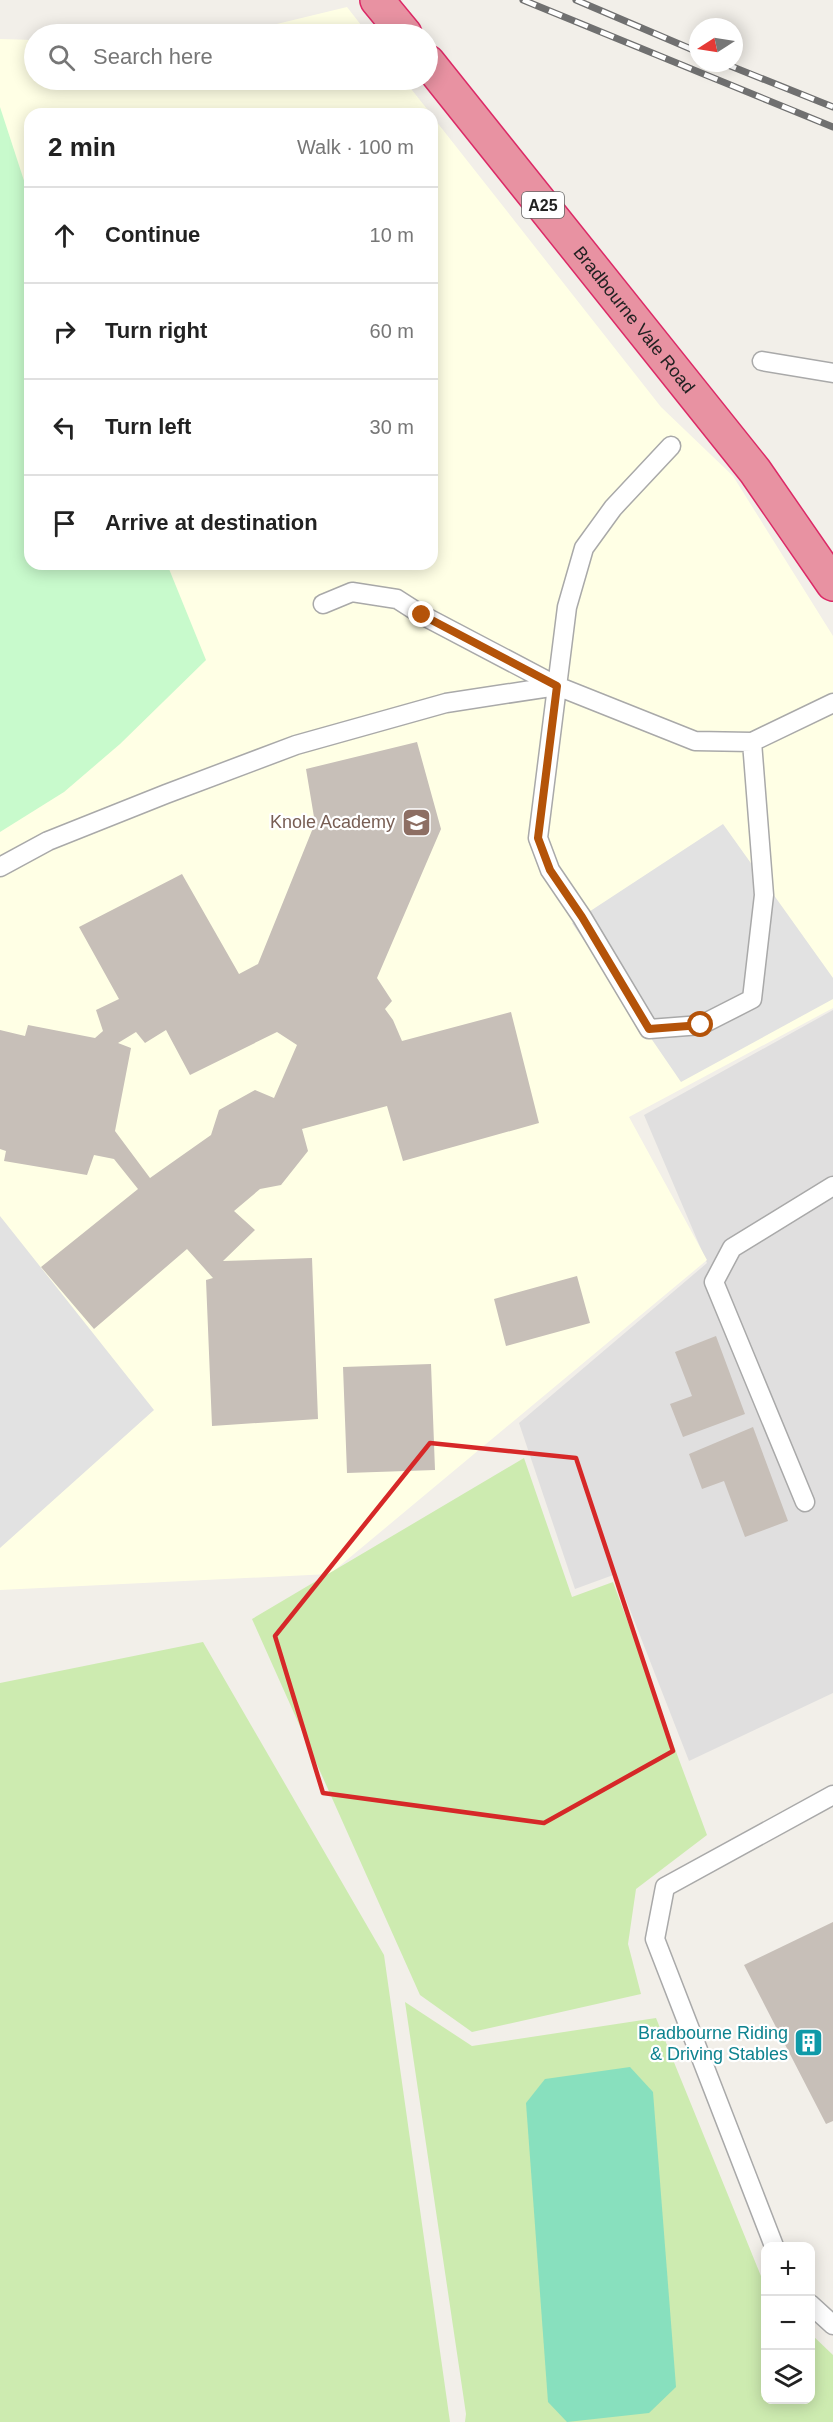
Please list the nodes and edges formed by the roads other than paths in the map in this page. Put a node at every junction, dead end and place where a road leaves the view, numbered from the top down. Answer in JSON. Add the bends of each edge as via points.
{"nodes":[{"id":1,"x":377,"y":0,"type":"edge"},
{"id":2,"x":397,"y":24,"type":"edge"},
{"id":3,"x":438,"y":74,"type":"edge"},
{"id":4,"x":762,"y":361,"type":"dead end"},
{"id":5,"x":833,"y":373,"type":"edge"},
{"id":6,"x":670,"y":446,"type":"dead end"},
{"id":7,"x":833,"y":584,"type":"edge"},
{"id":8,"x":323,"y":604,"type":"dead end"},
{"id":9,"x":557,"y":686,"type":"junction"},
{"id":10,"x":833,"y":703,"type":"edge"},
{"id":11,"x":752,"y":742,"type":"junction"},
{"id":12,"x":0,"y":867,"type":"edge"},
{"id":13,"x":833,"y":1186,"type":"edge"},
{"id":14,"x":805,"y":1502,"type":"dead end"},
{"id":15,"x":833,"y":1795,"type":"edge"},
{"id":16,"x":772,"y":2242,"type":"edge"},
{"id":17,"x":815,"y":2309,"type":"edge"},
{"id":18,"x":833,"y":2325,"type":"edge"}],
"edges":[{"from":1,"to":2,"type":"highway"},
{"from":3,"to":7,"type":"highway","name":"Bradbourne Vale Road","number":"A25","via":[[755,471]]},
{"from":4,"to":5,"type":"lane"},
{"from":6,"to":9,"type":"lane","via":[[613,508],[584,548],[567,607]]},
{"from":8,"to":9,"type":"lane","via":[[352,592],[397,599]]},
{"from":9,"to":11,"type":"lane","via":[[695,741]]},
{"from":9,"to":11,"type":"lane","via":[[538,838],[550,870],[649,1029],[701,1025],[752,999],[764,895]]},
{"from":9,"to":12,"type":"lane","via":[[446,703],[296,745],[48,841]]},
{"from":10,"to":11,"type":"lane"},
{"from":13,"to":14,"type":"lane","via":[[732,1248],[714,1282]]},
{"from":15,"to":16,"type":"lane","via":[[665,1887],[655,1939]]},
{"from":17,"to":18,"type":"lane"}]}
